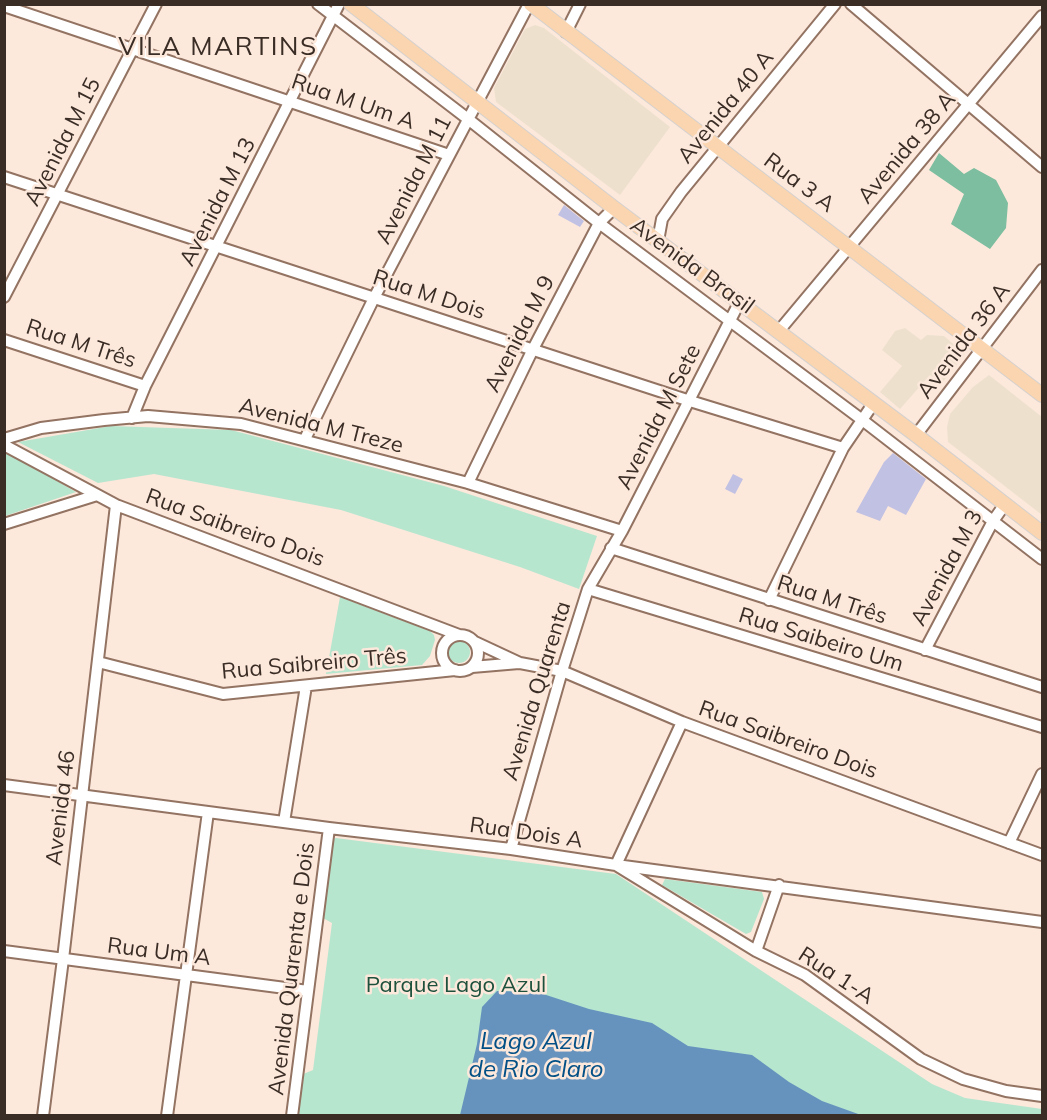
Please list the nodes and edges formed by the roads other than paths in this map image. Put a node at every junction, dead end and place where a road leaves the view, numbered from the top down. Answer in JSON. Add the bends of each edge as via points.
{"nodes":[{"id":1,"x":156,"y":4,"type":"edge"},
{"id":2,"x":318,"y":4,"type":"edge"},
{"id":3,"x":339,"y":4,"type":"edge"},
{"id":4,"x":351,"y":4,"type":"edge"},
{"id":5,"x":530,"y":4,"type":"edge"},
{"id":6,"x":580,"y":4,"type":"edge"},
{"id":7,"x":835,"y":4,"type":"edge"},
{"id":8,"x":851,"y":4,"type":"edge"},
{"id":9,"x":4,"y":6,"type":"edge"},
{"id":10,"x":334,"y":16,"type":"junction"},
{"id":11,"x":1042,"y":16,"type":"edge"},
{"id":12,"x":566,"y":32,"type":"junction"},
{"id":13,"x":133,"y":49,"type":"junction"},
{"id":14,"x":477,"y":101,"type":"junction"},
{"id":15,"x":291,"y":102,"type":"junction"},
{"id":16,"x":969,"y":104,"type":"junction"},
{"id":17,"x":468,"y":118,"type":"junction"},
{"id":18,"x":718,"y":147,"type":"junction"},
{"id":19,"x":449,"y":155,"type":"junction"},
{"id":20,"x":1042,"y":167,"type":"edge"},
{"id":21,"x":4,"y":177,"type":"edge"},
{"id":22,"x":58,"y":194,"type":"junction"},
{"id":23,"x":614,"y":208,"type":"junction"},
{"id":24,"x":599,"y":224,"type":"junction"},
{"id":25,"x":658,"y":241,"type":"junction"},
{"id":26,"x":218,"y":246,"type":"junction"},
{"id":27,"x":849,"y":248,"type":"junction"},
{"id":28,"x":1042,"y":270,"type":"edge"},
{"id":29,"x":4,"y":297,"type":"edge"},
{"id":30,"x":374,"y":298,"type":"junction"},
{"id":31,"x":739,"y":303,"type":"junction"},
{"id":32,"x":730,"y":321,"type":"junction"},
{"id":33,"x":778,"y":332,"type":"junction"},
{"id":34,"x":4,"y":340,"type":"edge"},
{"id":35,"x":533,"y":349,"type":"junction"},
{"id":36,"x":983,"y":349,"type":"junction"},
{"id":37,"x":145,"y":386,"type":"junction"},
{"id":38,"x":1042,"y":395,"type":"edge"},
{"id":39,"x":690,"y":401,"type":"junction"},
{"id":40,"x":873,"y":404,"type":"junction"},
{"id":41,"x":132,"y":418,"type":"junction"},
{"id":42,"x":861,"y":419,"type":"junction"},
{"id":43,"x":916,"y":435,"type":"junction"},
{"id":44,"x":4,"y":439,"type":"edge"},
{"id":45,"x":304,"y":440,"type":"junction"},
{"id":46,"x":4,"y":445,"type":"edge"},
{"id":47,"x":843,"y":448,"type":"junction"},
{"id":48,"x":468,"y":483,"type":"junction"},
{"id":49,"x":97,"y":495,"type":"junction"},
{"id":50,"x":1005,"y":504,"type":"junction"},
{"id":51,"x":116,"y":505,"type":"junction"},
{"id":52,"x":993,"y":521,"type":"junction"},
{"id":53,"x":4,"y":524,"type":"edge"},
{"id":54,"x":622,"y":531,"type":"junction"},
{"id":55,"x":1042,"y":533,"type":"edge"},
{"id":56,"x":611,"y":548,"type":"junction"},
{"id":57,"x":1042,"y":560,"type":"edge"},
{"id":58,"x":588,"y":589,"type":"junction"},
{"id":59,"x":769,"y":600,"type":"junction"},
{"id":60,"x":459,"y":635,"type":"junction"},
{"id":61,"x":475,"y":642,"type":"junction"},
{"id":62,"x":925,"y":650,"type":"junction"},
{"id":63,"x":98,"y":662,"type":"junction"},
{"id":64,"x":445,"y":662,"type":"junction"},
{"id":65,"x":520,"y":663,"type":"junction"},
{"id":66,"x":472,"y":667,"type":"junction"},
{"id":67,"x":455,"y":670,"type":"junction"},
{"id":68,"x":562,"y":671,"type":"junction"},
{"id":69,"x":431,"y":673,"type":"junction"},
{"id":70,"x":306,"y":686,"type":"junction"},
{"id":71,"x":1042,"y":687,"type":"edge"},
{"id":72,"x":682,"y":722,"type":"junction"},
{"id":73,"x":1042,"y":728,"type":"edge"},
{"id":74,"x":1042,"y":774,"type":"edge"},
{"id":75,"x":4,"y":785,"type":"edge"},
{"id":76,"x":81,"y":795,"type":"junction"},
{"id":77,"x":208,"y":812,"type":"junction"},
{"id":78,"x":284,"y":822,"type":"junction"},
{"id":79,"x":330,"y":828,"type":"junction"},
{"id":80,"x":1009,"y":843,"type":"junction"},
{"id":81,"x":511,"y":849,"type":"junction"},
{"id":82,"x":1042,"y":855,"type":"edge"},
{"id":83,"x":616,"y":865,"type":"junction"},
{"id":84,"x":779,"y":885,"type":"junction"},
{"id":85,"x":1042,"y":922,"type":"edge"},
{"id":86,"x":4,"y":951,"type":"edge"},
{"id":87,"x":756,"y":951,"type":"junction"},
{"id":88,"x":63,"y":959,"type":"junction"},
{"id":89,"x":184,"y":975,"type":"junction"},
{"id":90,"x":308,"y":991,"type":"junction"},
{"id":91,"x":1042,"y":1096,"type":"edge"},
{"id":92,"x":43,"y":1116,"type":"edge"},
{"id":93,"x":167,"y":1116,"type":"edge"},
{"id":94,"x":292,"y":1116,"type":"edge"}],
"edges":[{"from":1,"to":13,"type":"street","name":"Avenida M 15"},
{"from":2,"to":10,"type":"street","name":"Avenida Brasil"},
{"from":3,"to":10,"type":"street","name":"Avenida M 13"},
{"from":4,"to":14,"type":"main road","name":"Avenida Brasil"},
{"from":5,"to":12,"type":"main road","name":"Rua 3 A"},
{"from":5,"to":14,"type":"street","name":"Avenida M 11"},
{"from":6,"to":12,"type":"street"},
{"from":7,"to":18,"type":"street","name":"Avenida 40 A"},
{"from":8,"to":16,"type":"street"},
{"from":9,"to":13,"type":"street","name":"Rua M Um A"},
{"from":10,"to":15,"type":"street","name":"Avenida M 13"},
{"from":10,"to":17,"type":"street","name":"Avenida Brasil"},
{"from":11,"to":16,"type":"street","name":"Avenida 38 A"},
{"from":12,"to":18,"type":"main road","name":"Rua 3 A"},
{"from":13,"to":15,"type":"street","name":"Rua M Um A"},
{"from":13,"to":22,"type":"street","name":"Avenida M 15"},
{"from":14,"to":17,"type":"street","name":"Avenida M 11"},
{"from":14,"to":23,"type":"main road","name":"Avenida Brasil"},
{"from":15,"to":19,"type":"street","name":"Rua M Um A"},
{"from":15,"to":26,"type":"street","name":"Avenida M 13"},
{"from":16,"to":20,"type":"street"},
{"from":16,"to":27,"type":"street","name":"Avenida 38 A"},
{"from":17,"to":19,"type":"street","name":"Avenida M 11"},
{"from":17,"to":24,"type":"street","name":"Avenida Brasil"},
{"from":18,"to":25,"type":"street","name":"Avenida 40 A","via":[[662,219]]},
{"from":18,"to":27,"type":"main road","name":"Rua 3 A"},
{"from":19,"to":30,"type":"street","name":"Avenida M 11"},
{"from":21,"to":22,"type":"street","name":"Rua M Dois"},
{"from":22,"to":26,"type":"street","name":"Rua M Dois"},
{"from":22,"to":29,"type":"street","name":"Avenida M 15"},
{"from":23,"to":24,"type":"street","name":"Avenida M 9"},
{"from":23,"to":25,"type":"main road","name":"Avenida Brasil"},
{"from":24,"to":32,"type":"street","name":"Avenida Brasil"},
{"from":24,"to":35,"type":"street","name":"Avenida M 9"},
{"from":25,"to":31,"type":"main road","name":"Avenida Brasil"},
{"from":26,"to":30,"type":"street","name":"Rua M Dois"},
{"from":26,"to":37,"type":"street","name":"Avenida M 13"},
{"from":27,"to":33,"type":"street","name":"Avenida 38 A"},
{"from":27,"to":36,"type":"main road","name":"Rua 3 A"},
{"from":28,"to":36,"type":"street","name":"Avenida 36 A"},
{"from":30,"to":35,"type":"street","name":"Rua M Dois"},
{"from":30,"to":45,"type":"street","name":"Avenida M 11"},
{"from":31,"to":32,"type":"street","name":"Avenida M Sete"},
{"from":31,"to":33,"type":"main road","name":"Avenida Brasil"},
{"from":32,"to":39,"type":"street","name":"Avenida M Sete"},
{"from":32,"to":42,"type":"street","name":"Avenida Brasil"},
{"from":33,"to":40,"type":"main road","name":"Avenida Brasil"},
{"from":34,"to":37,"type":"street","name":"Rua M Três"},
{"from":35,"to":39,"type":"street","name":"Rua M Dois"},
{"from":35,"to":48,"type":"street","name":"Avenida M 9"},
{"from":36,"to":38,"type":"main road","name":"Rua 3 A"},
{"from":36,"to":43,"type":"street","name":"Avenida 36 A"},
{"from":37,"to":41,"type":"street","name":"Avenida M 13"},
{"from":39,"to":47,"type":"street","name":"Rua M Dois"},
{"from":39,"to":54,"type":"street","name":"Avenida M Sete"},
{"from":40,"to":42,"type":"street"},
{"from":40,"to":43,"type":"main road","name":"Avenida Brasil"},
{"from":41,"to":44,"type":"street","name":"Avenida M Treze","via":[[41,428]]},
{"from":41,"to":45,"type":"street","name":"Avenida M Treze","via":[[241,424]]},
{"from":42,"to":47,"type":"street"},
{"from":42,"to":52,"type":"street","name":"Avenida Brasil"},
{"from":43,"to":50,"type":"main road","name":"Avenida Brasil"},
{"from":45,"to":48,"type":"street","name":"Avenida M Treze"},
{"from":46,"to":49,"type":"street","name":"Rua Saibreiro Dois"},
{"from":47,"to":59,"type":"street"},
{"from":48,"to":54,"type":"street","name":"Avenida M Treze"},
{"from":49,"to":51,"type":"street","name":"Rua Saibreiro Dois"},
{"from":49,"to":53,"type":"street"},
{"from":50,"to":52,"type":"street","name":"Avenida M 3"},
{"from":50,"to":55,"type":"main road","name":"Avenida Brasil"},
{"from":51,"to":60,"type":"street","name":"Rua Saibreiro Dois"},
{"from":51,"to":63,"type":"street","name":"Avenida 46"},
{"from":52,"to":57,"type":"street","name":"Avenida Brasil"},
{"from":52,"to":62,"type":"street","name":"Avenida M 3"},
{"from":54,"to":56,"type":"street","name":"Avenida M Sete"},
{"from":56,"to":58,"type":"street","name":"Avenida Quarenta"},
{"from":56,"to":59,"type":"street","name":"Rua M Três"},
{"from":58,"to":68,"type":"street","name":"Avenida Quarenta"},
{"from":58,"to":73,"type":"street","name":"Rua Saibeiro Um"},
{"from":59,"to":62,"type":"street","name":"Rua M Três"},
{"from":60,"to":61,"type":"street"},
{"from":60,"to":64,"type":"street","via":[[445,645]]},
{"from":61,"to":65,"type":"street","name":"Rua Saibreiro Dois"},
{"from":61,"to":66,"type":"street","via":[[478,658]]},
{"from":62,"to":71,"type":"street","name":"Rua M Três"},
{"from":63,"to":70,"type":"street","name":"Rua Saibreiro Três","via":[[218,694]]},
{"from":63,"to":76,"type":"street","name":"Avenida 46"},
{"from":64,"to":67,"type":"street"},
{"from":64,"to":69,"type":"street","name":"Rua Saibreiro Três"},
{"from":65,"to":66,"type":"street","name":"Rua Saibreiro Dois"},
{"from":65,"to":68,"type":"street","name":"Rua Saibreiro Dois"},
{"from":66,"to":67,"type":"street"},
{"from":67,"to":69,"type":"street","name":"Rua Saibreiro Três"},
{"from":68,"to":72,"type":"street","name":"Rua Saibreiro Dois"},
{"from":68,"to":81,"type":"street","name":"Avenida Quarenta"},
{"from":69,"to":70,"type":"street","name":"Rua Saibreiro Três"},
{"from":70,"to":78,"type":"street","name":"Avenida Quarenta e Dois"},
{"from":72,"to":80,"type":"street","name":"Rua Saibreiro Dois"},
{"from":72,"to":83,"type":"street"},
{"from":74,"to":80,"type":"street"},
{"from":75,"to":76,"type":"street","name":"Rua Dois A"},
{"from":76,"to":77,"type":"street","name":"Rua Dois A"},
{"from":76,"to":88,"type":"street","name":"Avenida 46"},
{"from":77,"to":78,"type":"street","name":"Rua Dois A"},
{"from":77,"to":89,"type":"street"},
{"from":78,"to":79,"type":"street","name":"Rua Dois A"},
{"from":79,"to":81,"type":"street","name":"Rua Dois A"},
{"from":79,"to":90,"type":"street","name":"Avenida Quarenta e Dois"},
{"from":80,"to":82,"type":"street","name":"Rua Saibreiro Dois"},
{"from":81,"to":83,"type":"street","name":"Rua Dois A"},
{"from":83,"to":84,"type":"street","name":"Rua Dois A"},
{"from":83,"to":87,"type":"street","name":"Rua 1-A"},
{"from":84,"to":85,"type":"street","name":"Rua Dois A"},
{"from":84,"to":87,"type":"street"},
{"from":86,"to":88,"type":"street","name":"Rua Um A"},
{"from":87,"to":91,"type":"street","name":"Rua 1-A","via":[[805,975],[921,1059],[963,1078]]},
{"from":88,"to":89,"type":"street","name":"Rua Um A"},
{"from":88,"to":92,"type":"street","name":"Avenida 46"},
{"from":89,"to":90,"type":"street","name":"Rua Um A"},
{"from":89,"to":93,"type":"street"},
{"from":90,"to":94,"type":"street","name":"Avenida Quarenta e Dois"}]}
